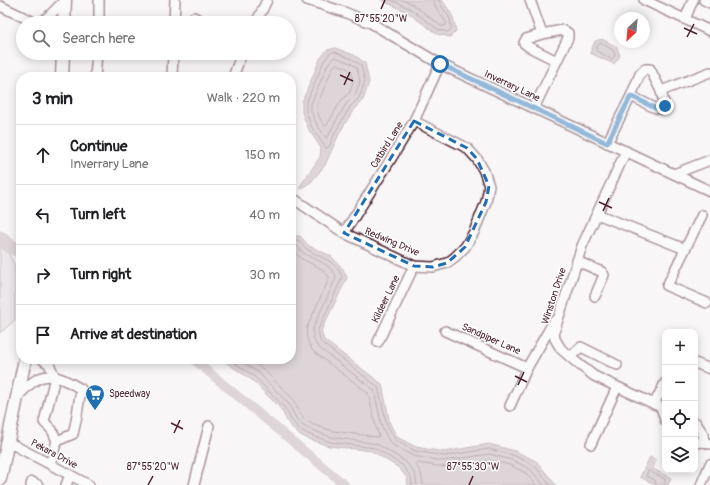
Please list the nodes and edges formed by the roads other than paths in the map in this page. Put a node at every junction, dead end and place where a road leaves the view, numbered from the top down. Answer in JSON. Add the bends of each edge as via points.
{"nodes":[{"id":1,"x":65,"y":0,"type":"edge"},
{"id":2,"x":99,"y":0,"type":"edge"},
{"id":3,"x":175,"y":0,"type":"edge"},
{"id":4,"x":267,"y":0,"type":"edge"},
{"id":5,"x":307,"y":0,"type":"edge"},
{"id":6,"x":530,"y":0,"type":"edge"},
{"id":7,"x":644,"y":0,"type":"edge"},
{"id":8,"x":693,"y":0,"type":"edge"},
{"id":9,"x":704,"y":0,"type":"edge"},
{"id":10,"x":710,"y":3,"type":"edge"},
{"id":11,"x":0,"y":6,"type":"edge"},
{"id":12,"x":21,"y":16,"type":"edge"},
{"id":13,"x":49,"y":16,"type":"edge"},
{"id":14,"x":64,"y":16,"type":"edge"},
{"id":15,"x":99,"y":16,"type":"edge"},
{"id":16,"x":174,"y":16,"type":"edge"},
{"id":17,"x":259,"y":16,"type":"edge"},
{"id":18,"x":685,"y":19,"type":"junction"},
{"id":19,"x":710,"y":31,"type":"edge"},
{"id":20,"x":542,"y":34,"type":"junction"},
{"id":21,"x":63,"y":60,"type":"edge"},
{"id":22,"x":97,"y":60,"type":"edge"},
{"id":23,"x":173,"y":60,"type":"edge"},
{"id":24,"x":239,"y":60,"type":"edge"},
{"id":25,"x":557,"y":61,"type":"junction"},
{"id":26,"x":440,"y":64,"type":"junction"},
{"id":27,"x":62,"y":72,"type":"edge"},
{"id":28,"x":96,"y":72,"type":"edge"},
{"id":29,"x":172,"y":72,"type":"edge"},
{"id":30,"x":235,"y":72,"type":"edge"},
{"id":31,"x":710,"y":72,"type":"edge"},
{"id":32,"x":661,"y":91,"type":"junction"},
{"id":33,"x":631,"y":96,"type":"junction"},
{"id":34,"x":534,"y":108,"type":"junction"},
{"id":35,"x":414,"y":121,"type":"junction"},
{"id":36,"x":607,"y":143,"type":"junction"},
{"id":37,"x":626,"y":151,"type":"junction"},
{"id":38,"x":710,"y":160,"type":"edge"},
{"id":39,"x":674,"y":174,"type":"junction"},
{"id":40,"x":710,"y":191,"type":"edge"},
{"id":41,"x":296,"y":200,"type":"edge"},
{"id":42,"x":597,"y":214,"type":"junction"},
{"id":43,"x":702,"y":215,"type":"dead end"},
{"id":44,"x":344,"y":233,"type":"junction"},
{"id":45,"x":685,"y":249,"type":"junction"},
{"id":46,"x":577,"y":261,"type":"junction"},
{"id":47,"x":414,"y":266,"type":"junction"},
{"id":48,"x":594,"y":296,"type":"dead end"},
{"id":49,"x":707,"y":303,"type":"dead end"},
{"id":50,"x":562,"y":305,"type":"junction"},
{"id":51,"x":445,"y":331,"type":"dead end"},
{"id":52,"x":378,"y":342,"type":"dead end"},
{"id":53,"x":570,"y":357,"type":"junction"},
{"id":54,"x":24,"y":364,"type":"edge"},
{"id":55,"x":49,"y":364,"type":"edge"},
{"id":56,"x":698,"y":364,"type":"edge"},
{"id":57,"x":616,"y":365,"type":"dead end"},
{"id":58,"x":527,"y":368,"type":"junction"},
{"id":59,"x":710,"y":369,"type":"edge"},
{"id":60,"x":55,"y":377,"type":"junction"},
{"id":61,"x":618,"y":387,"type":"junction"},
{"id":62,"x":17,"y":397,"type":"junction"},
{"id":63,"x":510,"y":406,"type":"dead end"},
{"id":64,"x":660,"y":407,"type":"edge"},
{"id":65,"x":209,"y":426,"type":"dead end"},
{"id":66,"x":698,"y":426,"type":"edge"},
{"id":67,"x":57,"y":441,"type":"junction"},
{"id":68,"x":8,"y":442,"type":"junction"},
{"id":69,"x":703,"y":443,"type":"edge"},
{"id":70,"x":591,"y":444,"type":"dead end"},
{"id":71,"x":50,"y":464,"type":"junction"},
{"id":72,"x":710,"y":464,"type":"edge"},
{"id":73,"x":70,"y":475,"type":"junction"},
{"id":74,"x":0,"y":479,"type":"edge"},
{"id":75,"x":31,"y":485,"type":"edge"},
{"id":76,"x":38,"y":485,"type":"edge"},
{"id":77,"x":66,"y":485,"type":"edge"},
{"id":78,"x":89,"y":485,"type":"edge"},
{"id":79,"x":194,"y":485,"type":"edge"},
{"id":80,"x":700,"y":485,"type":"edge"}],
"edges":[{"from":1,"to":13,"type":"street"},
{"from":1,"to":14,"type":"main road"},
{"from":2,"to":15,"type":"street"},
{"from":3,"to":16,"type":"street"},
{"from":4,"to":17,"type":"street"},
{"from":5,"to":26,"type":"street","name":"Inverrary Lane","via":[[370,23]]},
{"from":6,"to":20,"type":"street"},
{"from":7,"to":18,"type":"street"},
{"from":8,"to":18,"type":"street"},
{"from":9,"to":10,"type":"street"},
{"from":11,"to":12,"type":"street"},
{"from":18,"to":19,"type":"street"},
{"from":20,"to":25,"type":"street","via":[[564,30],[568,33]]},
{"from":20,"to":25,"type":"street","via":[[524,43]]},
{"from":21,"to":27,"type":"main road"},
{"from":22,"to":28,"type":"street"},
{"from":23,"to":29,"type":"street"},
{"from":24,"to":30,"type":"street"},
{"from":25,"to":34,"type":"street"},
{"from":26,"to":34,"type":"street","name":"Inverrary Lane"},
{"from":26,"to":35,"type":"street","name":"Catbird Lane"},
{"from":31,"to":32,"type":"street"},
{"from":32,"to":33,"type":"street","via":[[665,106],[662,109]]},
{"from":32,"to":33,"type":"street","via":[[650,69],[645,69],[640,74]]},
{"from":33,"to":36,"type":"street"},
{"from":34,"to":36,"type":"street","name":"Inverrary Lane"},
{"from":35,"to":44,"type":"street","name":"Catbird Lane"},
{"from":35,"to":47,"type":"street","name":"Redwing Drive","via":[[467,148],[478,160],[489,186],[486,202],[465,247],[447,263],[434,267]]},
{"from":36,"to":37,"type":"street","name":"Inverrary Lane"},
{"from":37,"to":39,"type":"street","name":"Inverrary Lane"},
{"from":37,"to":42,"type":"street","name":"Winston Drive"},
{"from":38,"to":39,"type":"street"},
{"from":39,"to":40,"type":"street","name":"Inverrary Lane"},
{"from":41,"to":44,"type":"street","name":"Redwing Drive"},
{"from":42,"to":45,"type":"street"},
{"from":42,"to":46,"type":"street","name":"Winston Drive"},
{"from":43,"to":45,"type":"street"},
{"from":44,"to":47,"type":"street","name":"Redwing Drive"},
{"from":45,"to":49,"type":"street","via":[[667,286]]},
{"from":46,"to":48,"type":"street","via":[[604,275]]},
{"from":46,"to":50,"type":"street","name":"Winston Drive"},
{"from":47,"to":52,"type":"street","name":"Kildeer Lane"},
{"from":50,"to":53,"type":"street","name":"Winston Drive","via":[[554,332],[555,339]]},
{"from":50,"to":58,"type":"street"},
{"from":51,"to":58,"type":"street","name":"Sandpiper Lane"},
{"from":53,"to":57,"type":"street","via":[[581,348]]},
{"from":53,"to":61,"type":"street","name":"Winston Drive","via":[[594,376]]},
{"from":54,"to":62,"type":"main road"},
{"from":55,"to":60,"type":"street"},
{"from":56,"to":59,"type":"street"},
{"from":58,"to":63,"type":"street"},
{"from":60,"to":62,"type":"street","via":[[38,379]]},
{"from":60,"to":67,"type":"street","via":[[44,422],[52,430]]},
{"from":60,"to":67,"type":"street","via":[[81,389],[73,434]]},
{"from":61,"to":64,"type":"street","name":"Winston Drive"},
{"from":61,"to":70,"type":"street"},
{"from":62,"to":68,"type":"main road"},
{"from":65,"to":79,"type":"street"},
{"from":66,"to":69,"type":"street","via":[[703,434]]},
{"from":67,"to":71,"type":"street"},
{"from":68,"to":71,"type":"street","name":"Pekara Drive"},
{"from":68,"to":74,"type":"main road"},
{"from":71,"to":73,"type":"street","name":"Pekara Drive"},
{"from":72,"to":80,"type":"street"},
{"from":73,"to":77,"type":"street"},
{"from":73,"to":78,"type":"street","name":"Pekara Drive"},
{"from":75,"to":76,"type":"street","via":[[32,482]]}]}
